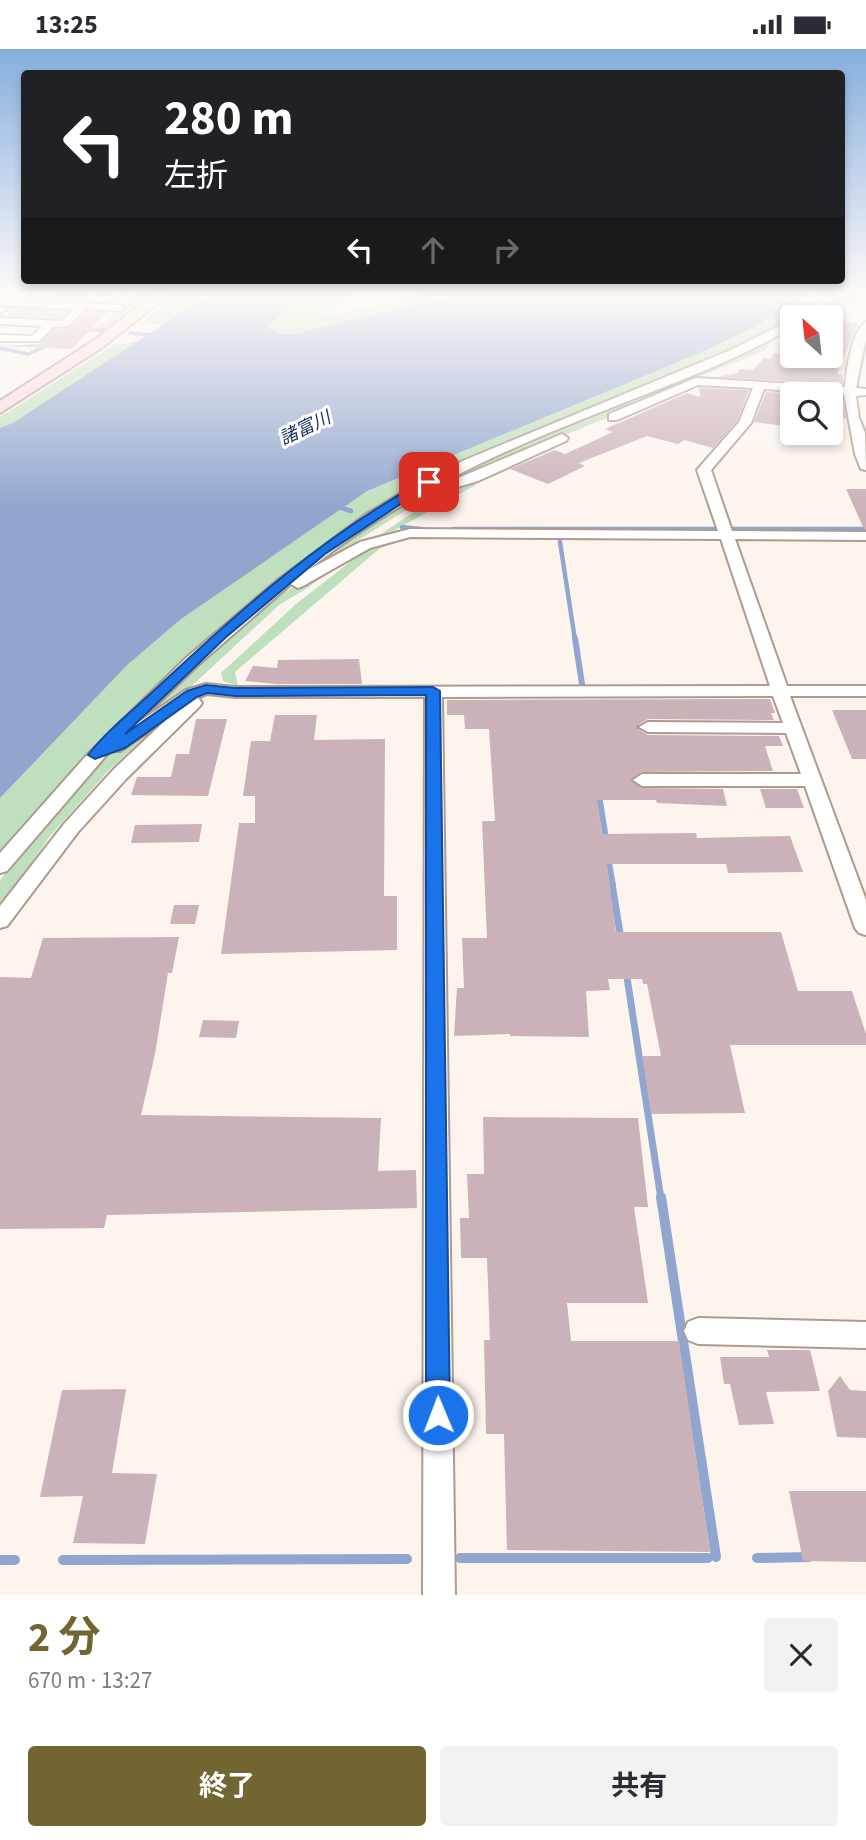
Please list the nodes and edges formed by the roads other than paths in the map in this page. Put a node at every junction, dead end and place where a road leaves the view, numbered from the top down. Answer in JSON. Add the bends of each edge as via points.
{"nodes":[{"id":1,"x":64,"y":365,"type":"edge"},
{"id":2,"x":705,"y":365,"type":"edge"},
{"id":3,"x":734,"y":365,"type":"edge"},
{"id":4,"x":855,"y":365,"type":"edge"},
{"id":5,"x":696,"y":381,"type":"junction"},
{"id":6,"x":759,"y":386,"type":"junction"},
{"id":7,"x":851,"y":391,"type":"junction"},
{"id":8,"x":866,"y":392,"type":"edge"},
{"id":9,"x":7,"y":400,"type":"edge"},
{"id":10,"x":614,"y":402,"type":"junction"},
{"id":11,"x":0,"y":408,"type":"edge"},
{"id":12,"x":596,"y":424,"type":"dead end"},
{"id":13,"x":574,"y":433,"type":"dead end"},
{"id":14,"x":866,"y":466,"type":"edge"},
{"id":15,"x":393,"y":502,"type":"junction"},
{"id":16,"x":726,"y":535,"type":"junction"},
{"id":17,"x":866,"y":536,"type":"edge"},
{"id":18,"x":274,"y":590,"type":"junction"},
{"id":19,"x":206,"y":689,"type":"junction"},
{"id":20,"x":433,"y":691,"type":"junction"},
{"id":21,"x":780,"y":691,"type":"junction"},
{"id":22,"x":866,"y":691,"type":"edge"},
{"id":23,"x":648,"y":727,"type":"dead end"},
{"id":24,"x":793,"y":728,"type":"junction"},
{"id":25,"x":95,"y":755,"type":"junction"},
{"id":26,"x":642,"y":780,"type":"dead end"},
{"id":27,"x":812,"y":780,"type":"junction"},
{"id":28,"x":0,"y":866,"type":"edge"},
{"id":29,"x":0,"y":921,"type":"edge"},
{"id":30,"x":866,"y":928,"type":"edge"},
{"id":31,"x":698,"y":1331,"type":"dead end"},
{"id":32,"x":866,"y":1335,"type":"edge"},
{"id":33,"x":439,"y":1595,"type":"edge"}],
"edges":[{"from":1,"to":9,"type":"main road"},
{"from":2,"to":10,"type":"street"},
{"from":3,"to":5,"type":"street"},
{"from":4,"to":7,"type":"street"},
{"from":5,"to":6,"type":"street"},
{"from":5,"to":10,"type":"street"},
{"from":5,"to":12,"type":"street"},
{"from":6,"to":7,"type":"street"},
{"from":6,"to":16,"type":"street","via":[[753,412],[743,428],[705,470]]},
{"from":7,"to":8,"type":"street"},
{"from":7,"to":14,"type":"street","via":[[852,417]]},
{"from":9,"to":11,"type":"main road"},
{"from":10,"to":15,"type":"street","via":[[453,471]]},
{"from":13,"to":15,"type":"street","via":[[473,478]]},
{"from":15,"to":18,"type":"street"},
{"from":16,"to":17,"type":"street"},
{"from":16,"to":18,"type":"street","via":[[410,533],[373,540],[297,583]]},
{"from":16,"to":21,"type":"street"},
{"from":18,"to":25,"type":"street"},
{"from":19,"to":20,"type":"street"},
{"from":19,"to":25,"type":"street","via":[[120,745]]},
{"from":19,"to":29,"type":"street","via":[[71,828]]},
{"from":20,"to":21,"type":"street"},
{"from":20,"to":33,"type":"street"},
{"from":21,"to":22,"type":"street"},
{"from":21,"to":24,"type":"street"},
{"from":23,"to":24,"type":"street"},
{"from":24,"to":27,"type":"street"},
{"from":25,"to":28,"type":"street"},
{"from":26,"to":27,"type":"street"},
{"from":27,"to":30,"type":"street"},
{"from":31,"to":32,"type":"street"}]}
